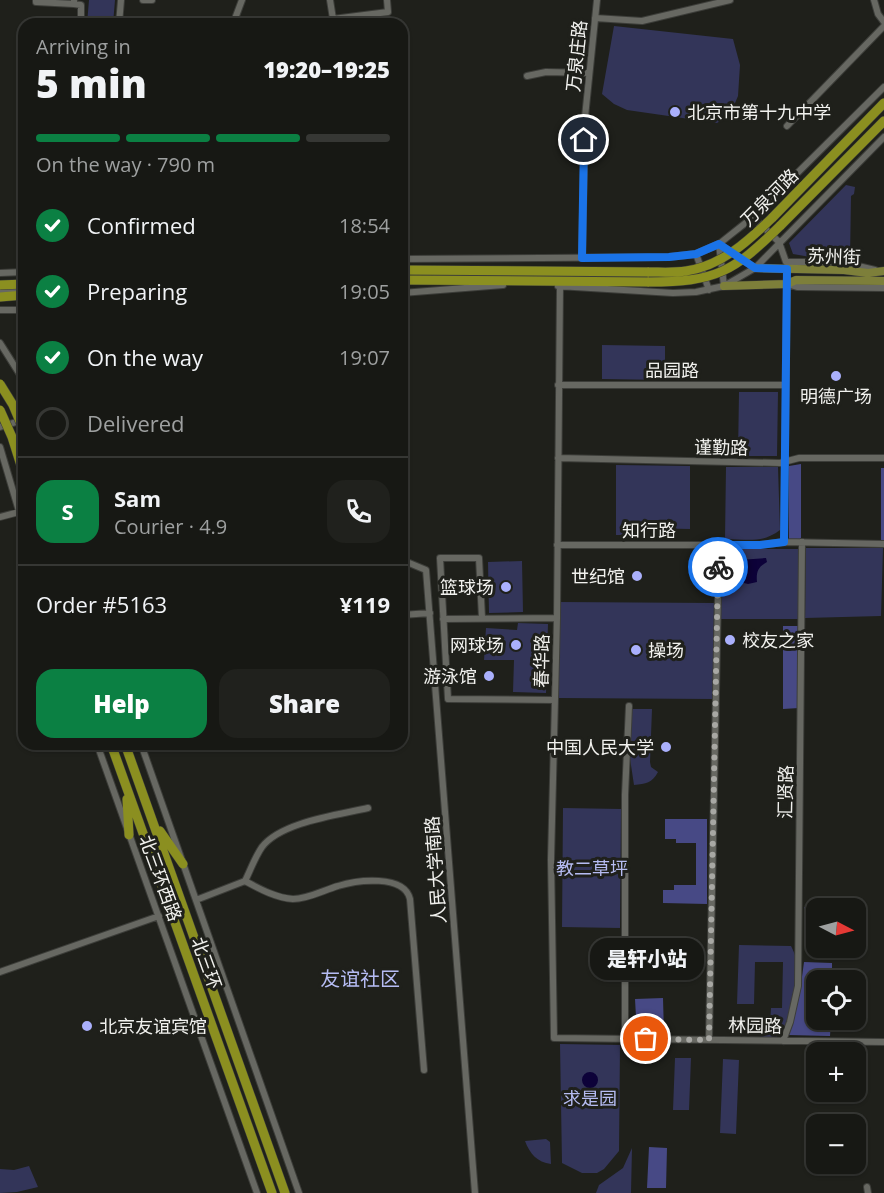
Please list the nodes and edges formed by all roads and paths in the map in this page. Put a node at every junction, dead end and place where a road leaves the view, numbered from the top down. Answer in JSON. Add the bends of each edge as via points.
{"nodes":[{"id":1,"x":36,"y":0,"type":"edge"},
{"id":2,"x":121,"y":0,"type":"edge"},
{"id":3,"x":143,"y":0,"type":"edge"},
{"id":4,"x":152,"y":0,"type":"edge"},
{"id":5,"x":242,"y":0,"type":"edge"},
{"id":6,"x":330,"y":0,"type":"edge"},
{"id":7,"x":387,"y":0,"type":"edge"},
{"id":8,"x":597,"y":0,"type":"edge"},
{"id":9,"x":730,"y":0,"type":"edge"},
{"id":10,"x":874,"y":0,"type":"edge"},
{"id":11,"x":74,"y":2,"type":"edge"},
{"id":12,"x":81,"y":18,"type":"edge"},
{"id":13,"x":120,"y":18,"type":"edge"},
{"id":14,"x":235,"y":18,"type":"edge"},
{"id":15,"x":333,"y":18,"type":"edge"},
{"id":16,"x":341,"y":18,"type":"edge"},
{"id":17,"x":595,"y":18,"type":"junction"},
{"id":18,"x":884,"y":24,"type":"edge"},
{"id":19,"x":589,"y":73,"type":"junction"},
{"id":20,"x":527,"y":76,"type":"dead end"},
{"id":21,"x":884,"y":87,"type":"edge"},
{"id":22,"x":884,"y":103,"type":"edge"},
{"id":23,"x":884,"y":121,"type":"edge"},
{"id":24,"x":787,"y":126,"type":"dead end"},
{"id":25,"x":884,"y":137,"type":"edge"},
{"id":26,"x":753,"y":217,"type":"junction"},
{"id":27,"x":779,"y":242,"type":"junction"},
{"id":28,"x":719,"y":244,"type":"junction"},
{"id":29,"x":696,"y":254,"type":"junction"},
{"id":30,"x":582,"y":258,"type":"junction"},
{"id":31,"x":408,"y":259,"type":"edge"},
{"id":32,"x":787,"y":266,"type":"junction"},
{"id":33,"x":755,"y":268,"type":"junction"},
{"id":34,"x":408,"y":270,"type":"edge"},
{"id":35,"x":879,"y":270,"type":"edge"},
{"id":36,"x":18,"y":272,"type":"edge"},
{"id":37,"x":0,"y":273,"type":"edge"},
{"id":38,"x":408,"y":280,"type":"edge"},
{"id":39,"x":884,"y":281,"type":"edge"},
{"id":40,"x":787,"y":284,"type":"junction"},
{"id":41,"x":0,"y":285,"type":"edge"},
{"id":42,"x":560,"y":286,"type":"junction"},
{"id":43,"x":724,"y":286,"type":"junction"},
{"id":44,"x":18,"y":287,"type":"edge"},
{"id":45,"x":884,"y":288,"type":"edge"},
{"id":46,"x":18,"y":289,"type":"edge"},
{"id":47,"x":18,"y":290,"type":"edge"},
{"id":48,"x":709,"y":290,"type":"junction"},
{"id":49,"x":0,"y":291,"type":"edge"},
{"id":50,"x":408,"y":292,"type":"edge"},
{"id":51,"x":0,"y":297,"type":"edge"},
{"id":52,"x":0,"y":310,"type":"edge"},
{"id":53,"x":18,"y":310,"type":"edge"},
{"id":54,"x":0,"y":343,"type":"edge"},
{"id":55,"x":18,"y":372,"type":"edge"},
{"id":56,"x":0,"y":384,"type":"edge"},
{"id":57,"x":558,"y":385,"type":"junction"},
{"id":58,"x":785,"y":385,"type":"junction"},
{"id":59,"x":0,"y":410,"type":"edge"},
{"id":60,"x":18,"y":415,"type":"edge"},
{"id":61,"x":18,"y":422,"type":"edge"},
{"id":62,"x":0,"y":427,"type":"edge"},
{"id":63,"x":0,"y":447,"type":"edge"},
{"id":64,"x":18,"y":456,"type":"edge"},
{"id":65,"x":558,"y":458,"type":"junction"},
{"id":66,"x":884,"y":458,"type":"edge"},
{"id":67,"x":784,"y":462,"type":"junction"},
{"id":68,"x":18,"y":509,"type":"edge"},
{"id":69,"x":18,"y":512,"type":"edge"},
{"id":70,"x":0,"y":517,"type":"edge"},
{"id":71,"x":784,"y":542,"type":"junction"},
{"id":72,"x":802,"y":542,"type":"junction"},
{"id":73,"x":884,"y":544,"type":"edge"},
{"id":74,"x":557,"y":545,"type":"junction"},
{"id":75,"x":719,"y":545,"type":"junction"},
{"id":76,"x":408,"y":562,"type":"edge"},
{"id":77,"x":430,"y":613,"type":"junction"},
{"id":78,"x":408,"y":615,"type":"edge"},
{"id":79,"x":482,"y":618,"type":"junction"},
{"id":80,"x":556,"y":618,"type":"junction"},
{"id":81,"x":443,"y":619,"type":"junction"},
{"id":82,"x":555,"y":700,"type":"junction"},
{"id":83,"x":629,"y":706,"type":"dead end"},
{"id":84,"x":100,"y":750,"type":"edge"},
{"id":85,"x":113,"y":750,"type":"edge"},
{"id":86,"x":128,"y":750,"type":"edge"},
{"id":87,"x":143,"y":750,"type":"edge"},
{"id":88,"x":126,"y":788,"type":"junction"},
{"id":89,"x":368,"y":808,"type":"dead end"},
{"id":90,"x":153,"y":822,"type":"junction"},
{"id":91,"x":129,"y":835,"type":"junction"},
{"id":92,"x":183,"y":864,"type":"junction"},
{"id":93,"x":244,"y":881,"type":"junction"},
{"id":94,"x":196,"y":900,"type":"junction"},
{"id":95,"x":159,"y":916,"type":"junction"},
{"id":96,"x":0,"y":972,"type":"edge"},
{"id":97,"x":554,"y":1038,"type":"joint"},
{"id":98,"x":625,"y":1039,"type":"junction"},
{"id":99,"x":709,"y":1040,"type":"junction"},
{"id":100,"x":783,"y":1041,"type":"junction"},
{"id":101,"x":884,"y":1042,"type":"edge"},
{"id":102,"x":424,"y":1070,"type":"dead end"},
{"id":103,"x":257,"y":1193,"type":"edge"},
{"id":104,"x":272,"y":1193,"type":"edge"},
{"id":105,"x":285,"y":1193,"type":"edge"},
{"id":106,"x":299,"y":1193,"type":"edge"},
{"id":107,"x":475,"y":1193,"type":"edge"}],
"edges":[{"from":1,"to":11,"type":"street"},
{"from":2,"to":13,"type":"street"},
{"from":3,"to":4,"type":"street"},
{"from":5,"to":14,"type":"street"},
{"from":6,"to":15,"type":"street"},
{"from":7,"to":16,"type":"street","via":[[388,12]]},
{"from":8,"to":17,"type":"street","name":"万泉庄路"},
{"from":9,"to":17,"type":"street","via":[[642,21]]},
{"from":10,"to":18,"type":"street"},
{"from":11,"to":12,"type":"street","via":[[81,5]]},
{"from":17,"to":19,"type":"street","name":"万泉庄路"},
{"from":18,"to":24,"type":"street"},
{"from":19,"to":20,"type":"street","via":[[546,72]]},
{"from":19,"to":30,"type":"street","name":"万泉庄路"},
{"from":21,"to":26,"type":"street","name":"万泉河路"},
{"from":22,"to":34,"type":"highway","name":"万泉河路","bridge":true,"via":[[772,218],[735,251],[705,267],[684,272]]},
{"from":23,"to":38,"type":"highway","name":"万泉河路","bridge":true,"via":[[746,258],[720,273],[695,280],[649,282]]},
{"from":25,"to":27,"type":"street"},
{"from":26,"to":27,"type":"street"},
{"from":26,"to":28,"type":"street","name":"万泉河路"},
{"from":27,"to":32,"type":"street"},
{"from":27,"to":33,"type":"street"},
{"from":28,"to":29,"type":"street","name":"万泉河路"},
{"from":28,"to":33,"type":"street"},
{"from":28,"to":43,"type":"street"},
{"from":29,"to":30,"type":"street","name":"万泉河路"},
{"from":29,"to":48,"type":"street"},
{"from":30,"to":31,"type":"street","name":"万泉河路"},
{"from":32,"to":33,"type":"main road","name":"苏州街"},
{"from":32,"to":35,"type":"main road","name":"苏州街","via":[[868,273]]},
{"from":32,"to":40,"type":"street"},
{"from":33,"to":43,"type":"street"},
{"from":36,"to":37,"type":"street"},
{"from":39,"to":40,"type":"main road","name":"苏州街","via":[[796,280]]},
{"from":40,"to":43,"type":"main road","name":"苏州街"},
{"from":40,"to":45,"type":"street","name":"苏州街"},
{"from":40,"to":58,"type":"street"},
{"from":41,"to":44,"type":"highway","bridge":true},
{"from":42,"to":48,"type":"street","via":[[673,293]]},
{"from":42,"to":50,"type":"street","via":[[497,285]]},
{"from":42,"to":57,"type":"street","name":"春华路"},
{"from":43,"to":48,"type":"street"},
{"from":46,"to":49,"type":"street"},
{"from":47,"to":51,"type":"highway"},
{"from":52,"to":53,"type":"street"},
{"from":54,"to":55,"type":"street"},
{"from":56,"to":60,"type":"highway","bridge":true},
{"from":57,"to":58,"type":"street","name":"品园路"},
{"from":57,"to":65,"type":"street","name":"春华路"},
{"from":58,"to":67,"type":"street"},
{"from":59,"to":64,"type":"highway","bridge":true},
{"from":61,"to":62,"type":"street"},
{"from":63,"to":68,"type":"street"},
{"from":65,"to":67,"type":"street","name":"谨勤路"},
{"from":65,"to":74,"type":"street","name":"春华路"},
{"from":66,"to":67,"type":"street","name":"谨勤路","via":[[799,458]]},
{"from":67,"to":71,"type":"street"},
{"from":69,"to":70,"type":"street"},
{"from":71,"to":72,"type":"street","name":"知行路"},
{"from":71,"to":75,"type":"street","name":"知行路"},
{"from":72,"to":73,"type":"street","name":"知行路"},
{"from":72,"to":100,"type":"street","name":"汇贤路","via":[[798,986]]},
{"from":74,"to":75,"type":"street","name":"知行路"},
{"from":74,"to":80,"type":"street","name":"春华路"},
{"from":75,"to":99,"type":"street"},
{"from":76,"to":77,"type":"street","name":"人民大学南路","via":[[426,570]]},
{"from":77,"to":78,"type":"street"},
{"from":77,"to":107,"type":"street","name":"人民大学南路"},
{"from":79,"to":80,"type":"street"},
{"from":79,"to":81,"type":"street"},
{"from":79,"to":81,"type":"street","via":[[479,558],[440,558]]},
{"from":80,"to":82,"type":"street","name":"春华路"},
{"from":81,"to":82,"type":"street","via":[[448,699]]},
{"from":82,"to":97,"type":"street","name":"春华路","via":[[551,860]]},
{"from":83,"to":98,"type":"street"},
{"from":84,"to":91,"type":"street","name":"北三环西路"},
{"from":85,"to":88,"type":"highway","name":"北三环"},
{"from":86,"to":90,"type":"highway","name":"北三环"},
{"from":87,"to":92,"type":"street","name":"北三环西路"},
{"from":88,"to":91,"type":"highway"},
{"from":88,"to":104,"type":"highway","name":"北三环"},
{"from":89,"to":93,"type":"street","via":[[317,819],[273,837],[262,847]]},
{"from":90,"to":92,"type":"highway"},
{"from":90,"to":105,"type":"highway","name":"北三环"},
{"from":91,"to":95,"type":"street","name":"北三环西路"},
{"from":92,"to":94,"type":"street","name":"北三环西路"},
{"from":93,"to":94,"type":"street"},
{"from":93,"to":102,"type":"street","via":[[269,894],[293,899],[353,883],[379,881],[405,887],[410,899]]},
{"from":94,"to":106,"type":"street","name":"北三环西路"},
{"from":95,"to":96,"type":"street"},
{"from":95,"to":103,"type":"street","name":"北三环西路"},
{"from":97,"to":98,"type":"street","name":"林园路"},
{"from":98,"to":99,"type":"street","name":"林园路"},
{"from":99,"to":100,"type":"street","name":"林园路"},
{"from":100,"to":101,"type":"street","name":"林园路"}]}
